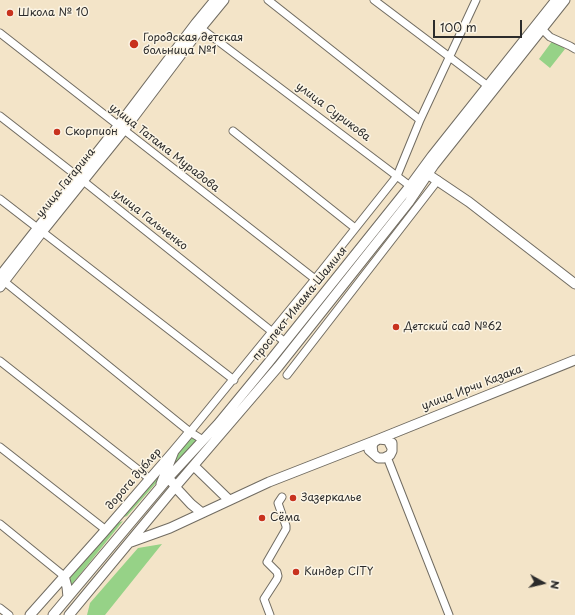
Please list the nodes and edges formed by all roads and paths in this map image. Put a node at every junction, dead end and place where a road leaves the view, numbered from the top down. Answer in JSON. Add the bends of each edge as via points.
{"nodes":[{"id":1,"x":215,"y":0,"type":"edge"},
{"id":2,"x":224,"y":0,"type":"edge"},
{"id":3,"x":268,"y":0,"type":"edge"},
{"id":4,"x":374,"y":0,"type":"edge"},
{"id":5,"x":556,"y":0,"type":"edge"},
{"id":6,"x":565,"y":0,"type":"edge"},
{"id":7,"x":475,"y":1,"type":"edge"},
{"id":8,"x":198,"y":26,"type":"junction"},
{"id":9,"x":542,"y":29,"type":"junction"},
{"id":10,"x":0,"y":33,"type":"edge"},
{"id":11,"x":575,"y":49,"type":"edge"},
{"id":12,"x":450,"y":56,"type":"junction"},
{"id":13,"x":491,"y":88,"type":"junction"},
{"id":14,"x":0,"y":116,"type":"edge"},
{"id":15,"x":420,"y":120,"type":"junction"},
{"id":16,"x":121,"y":128,"type":"junction"},
{"id":17,"x":233,"y":131,"type":"dead end"},
{"id":18,"x":425,"y":172,"type":"junction"},
{"id":19,"x":397,"y":176,"type":"junction"},
{"id":20,"x":80,"y":179,"type":"junction"},
{"id":21,"x":438,"y":180,"type":"junction"},
{"id":22,"x":413,"y":189,"type":"junction"},
{"id":23,"x":0,"y":199,"type":"edge"},
{"id":24,"x":355,"y":228,"type":"junction"},
{"id":25,"x":39,"y":230,"type":"junction"},
{"id":26,"x":315,"y":280,"type":"junction"},
{"id":27,"x":1,"y":281,"type":"edge"},
{"id":28,"x":575,"y":284,"type":"edge"},
{"id":29,"x":272,"y":332,"type":"junction"},
{"id":30,"x":285,"y":342,"type":"junction"},
{"id":31,"x":575,"y":360,"type":"edge"},
{"id":32,"x":0,"y":362,"type":"edge"},
{"id":33,"x":287,"y":375,"type":"dead end"},
{"id":34,"x":234,"y":380,"type":"junction"},
{"id":35,"x":396,"y":431,"type":"junction"},
{"id":36,"x":190,"y":432,"type":"junction"},
{"id":37,"x":379,"y":439,"type":"junction"},
{"id":38,"x":203,"y":440,"type":"junction"},
{"id":39,"x":0,"y":447,"type":"edge"},
{"id":40,"x":356,"y":447,"type":"junction"},
{"id":41,"x":392,"y":448,"type":"junction"},
{"id":42,"x":174,"y":451,"type":"junction"},
{"id":43,"x":373,"y":454,"type":"junction"},
{"id":44,"x":387,"y":457,"type":"junction"},
{"id":45,"x":194,"y":466,"type":"junction"},
{"id":46,"x":169,"y":477,"type":"junction"},
{"id":47,"x":150,"y":479,"type":"junction"},
{"id":48,"x":176,"y":486,"type":"junction"},
{"id":49,"x":157,"y":492,"type":"junction"},
{"id":50,"x":282,"y":496,"type":"dead end"},
{"id":51,"x":229,"y":500,"type":"junction"},
{"id":52,"x":202,"y":512,"type":"junction"},
{"id":53,"x":138,"y":514,"type":"junction"},
{"id":54,"x":112,"y":523,"type":"junction"},
{"id":55,"x":0,"y":524,"type":"edge"},
{"id":56,"x":106,"y":530,"type":"junction"},
{"id":57,"x":131,"y":542,"type":"junction"},
{"id":58,"x":64,"y":576,"type":"junction"},
{"id":59,"x":68,"y":597,"type":"junction"},
{"id":60,"x":80,"y":600,"type":"junction"},
{"id":61,"x":0,"y":608,"type":"edge"},
{"id":62,"x":9,"y":615,"type":"edge"},
{"id":63,"x":30,"y":615,"type":"edge"},
{"id":64,"x":53,"y":615,"type":"edge"},
{"id":65,"x":69,"y":615,"type":"edge"},
{"id":66,"x":76,"y":615,"type":"edge"},
{"id":67,"x":270,"y":615,"type":"edge"},
{"id":68,"x":449,"y":615,"type":"edge"}],
"edges":[{"from":1,"to":8,"type":"main road","name":"улица Гагарина"},
{"from":2,"to":8,"type":"main road","name":"улица Гагарина"},
{"from":3,"to":15,"type":"street"},
{"from":4,"to":12,"type":"street"},
{"from":5,"to":13,"type":"main road","name":"проспект Имама Шамиля"},
{"from":6,"to":9,"type":"main road","name":"проспект Имама Шамиля"},
{"from":7,"to":12,"type":"street"},
{"from":8,"to":16,"type":"main road","name":"улица Гагарина"},
{"from":8,"to":19,"type":"street","name":"улица Сурикова"},
{"from":9,"to":11,"type":"street","via":[[550,37]]},
{"from":9,"to":13,"type":"main road","name":"проспект Имама Шамиля"},
{"from":10,"to":16,"type":"street","name":"улица Татама Мурадова"},
{"from":12,"to":13,"type":"street"},
{"from":12,"to":15,"type":"street"},
{"from":13,"to":18,"type":"main road","name":"проспект Имама Шамиля"},
{"from":14,"to":20,"type":"street","name":"улица Гальченко"},
{"from":15,"to":19,"type":"street"},
{"from":16,"to":20,"type":"main road","name":"улица Гагарина"},
{"from":16,"to":26,"type":"street","name":"улица Татама Мурадова"},
{"from":17,"to":24,"type":"street"},
{"from":18,"to":21,"type":"main road"},
{"from":18,"to":22,"type":"main road","name":"проспект Имама Шамиля"},
{"from":19,"to":22,"type":"street","name":"улица Сурикова"},
{"from":19,"to":24,"type":"street"},
{"from":20,"to":25,"type":"main road","name":"улица Гагарина"},
{"from":20,"to":29,"type":"street","name":"улица Гальченко"},
{"from":21,"to":28,"type":"main road"},
{"from":21,"to":33,"type":"street"},
{"from":22,"to":30,"type":"main road","name":"проспект Имама Шамиля"},
{"from":22,"to":45,"type":"main road","name":"проспект Имама Шамиля","via":[[345,284]]},
{"from":23,"to":25,"type":"street"},
{"from":24,"to":26,"type":"street"},
{"from":25,"to":27,"type":"main road","name":"улица Гагарина"},
{"from":25,"to":34,"type":"street"},
{"from":26,"to":29,"type":"street"},
{"from":27,"to":36,"type":"street"},
{"from":29,"to":30,"type":"street","name":"улица Гальченко"},
{"from":29,"to":34,"type":"street"},
{"from":30,"to":38,"type":"main road","name":"проспект Имама Шамиля"},
{"from":31,"to":35,"type":"main road","name":"улица Ирчи Казака"},
{"from":32,"to":47,"type":"street"},
{"from":34,"to":36,"type":"street"},
{"from":35,"to":37,"type":"main road","name":"улица Ирчи Казака"},
{"from":35,"to":41,"type":"main road"},
{"from":36,"to":38,"type":"street"},
{"from":36,"to":42,"type":"main road","name":"дорога дублер"},
{"from":37,"to":40,"type":"main road","name":"улица Ирчи Казака"},
{"from":37,"to":41,"type":"main road","via":[[388,440]]},
{"from":37,"to":43,"type":"main road","via":[[372,446]]},
{"from":38,"to":46,"type":"main road","name":"проспект Имама Шамиля"},
{"from":39,"to":56,"type":"street"},
{"from":40,"to":43,"type":"main road","via":[[367,449]]},
{"from":40,"to":51,"type":"main road"},
{"from":41,"to":44,"type":"main road"},
{"from":42,"to":47,"type":"main road","name":"дорога дублер"},
{"from":42,"to":49,"type":"main road"},
{"from":43,"to":44,"type":"main road","via":[[381,458]]},
{"from":44,"to":68,"type":"street"},
{"from":45,"to":48,"type":"main road","name":"проспект Имама Шамиля"},
{"from":45,"to":51,"type":"main road"},
{"from":46,"to":48,"type":"main road"},
{"from":46,"to":49,"type":"main road","name":"проспект Имама Шамиля"},
{"from":47,"to":54,"type":"main road","name":"дорога дублер"},
{"from":48,"to":52,"type":"main road"},
{"from":48,"to":57,"type":"main road","name":"проспект Имама Шамиля"},
{"from":49,"to":53,"type":"main road","name":"проспект Имама Шамиля"},
{"from":50,"to":67,"type":"street","via":[[278,503],[286,529],[267,562],[278,576],[264,599]]},
{"from":51,"to":52,"type":"main road"},
{"from":52,"to":57,"type":"main road","via":[[170,528]]},
{"from":53,"to":54,"type":"main road"},
{"from":53,"to":59,"type":"main road","name":"проспект Имама Шамиля"},
{"from":54,"to":56,"type":"main road"},
{"from":55,"to":58,"type":"street"},
{"from":56,"to":58,"type":"main road"},
{"from":57,"to":60,"type":"main road","name":"проспект Имама Шамиля"},
{"from":58,"to":59,"type":"main road"},
{"from":58,"to":63,"type":"main road"},
{"from":59,"to":64,"type":"main road","name":"проспект Имама Шамиля"},
{"from":60,"to":65,"type":"main road","name":"проспект Имама Шамиля"},
{"from":60,"to":66,"type":"main road","name":"проспект Имама Шамиля"},
{"from":61,"to":62,"type":"street"}]}
